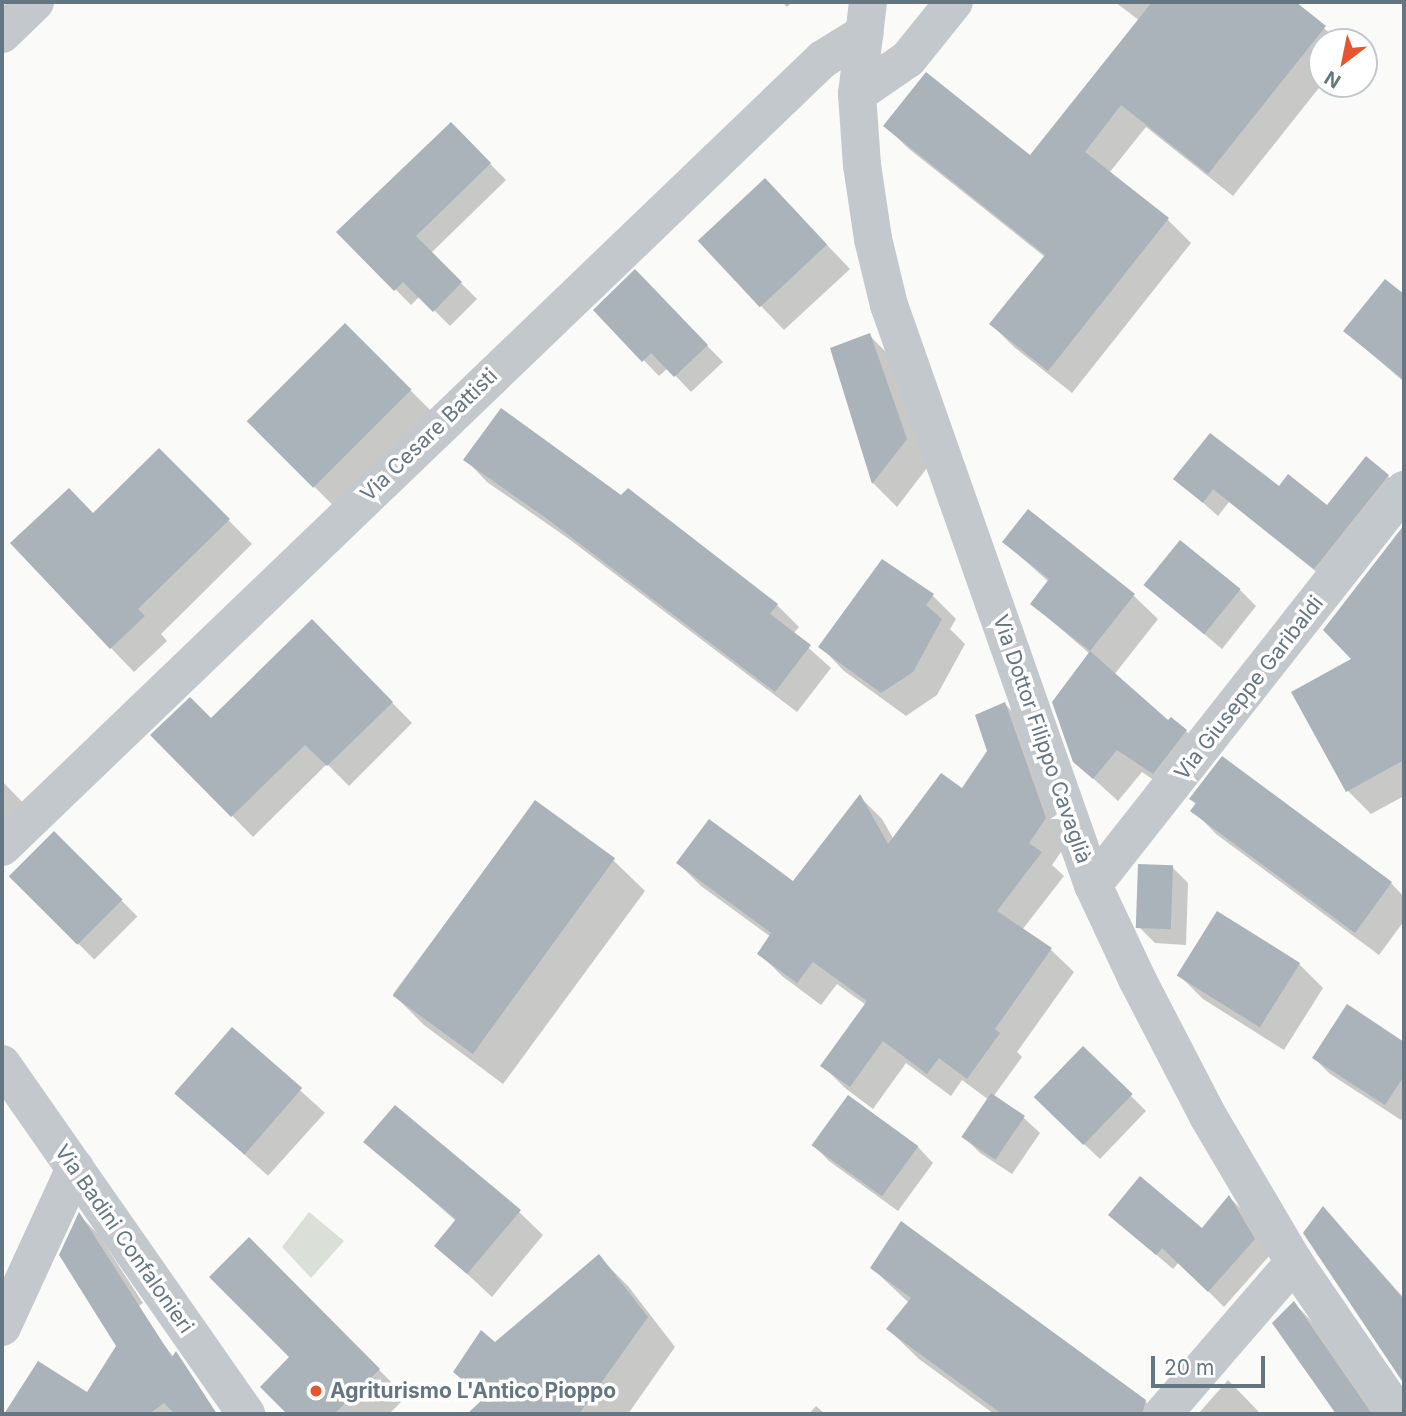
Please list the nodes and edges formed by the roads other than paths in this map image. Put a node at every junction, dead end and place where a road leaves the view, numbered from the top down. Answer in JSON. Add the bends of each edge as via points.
{"nodes":[{"id":1,"x":35,"y":2,"type":"edge"},
{"id":2,"x":954,"y":2,"type":"edge"},
{"id":3,"x":866,"y":17,"type":"edge"},
{"id":4,"x":2,"y":34,"type":"edge"},
{"id":5,"x":857,"y":94,"type":"junction"},
{"id":6,"x":1404,"y":490,"type":"edge"},
{"id":7,"x":2,"y":847,"type":"edge"},
{"id":8,"x":1093,"y":885,"type":"junction"},
{"id":9,"x":2,"y":1064,"type":"edge"},
{"id":10,"x":75,"y":1168,"type":"junction"},
{"id":11,"x":1294,"y":1262,"type":"junction"},
{"id":12,"x":2,"y":1327,"type":"edge"},
{"id":13,"x":246,"y":1414,"type":"edge"},
{"id":14,"x":1163,"y":1414,"type":"edge"},
{"id":15,"x":1398,"y":1414,"type":"edge"}],
"edges":[{"from":1,"to":4,"type":"street"},
{"from":2,"to":5,"type":"street","via":[[908,59]]},
{"from":3,"to":5,"type":"street","name":"Via Dottor Filippo Cavaglià"},
{"from":3,"to":7,"type":"street","name":"Via Cesare Battisti"},
{"from":5,"to":8,"type":"street","name":"Via Dottor Filippo Cavaglià","via":[[873,239],[889,305]]},
{"from":6,"to":8,"type":"street","name":"Via Giuseppe Garibaldi"},
{"from":8,"to":11,"type":"street","name":"Via Dottor Filippo Cavaglià","via":[[1208,1116]]},
{"from":9,"to":10,"type":"street","name":"Via Badini Confalonieri"},
{"from":10,"to":12,"type":"street"},
{"from":10,"to":13,"type":"street","name":"Via Badini Confalonieri"},
{"from":11,"to":14,"type":"street"},
{"from":11,"to":15,"type":"street","name":"Via Dottor Filippo Cavaglià"}]}
